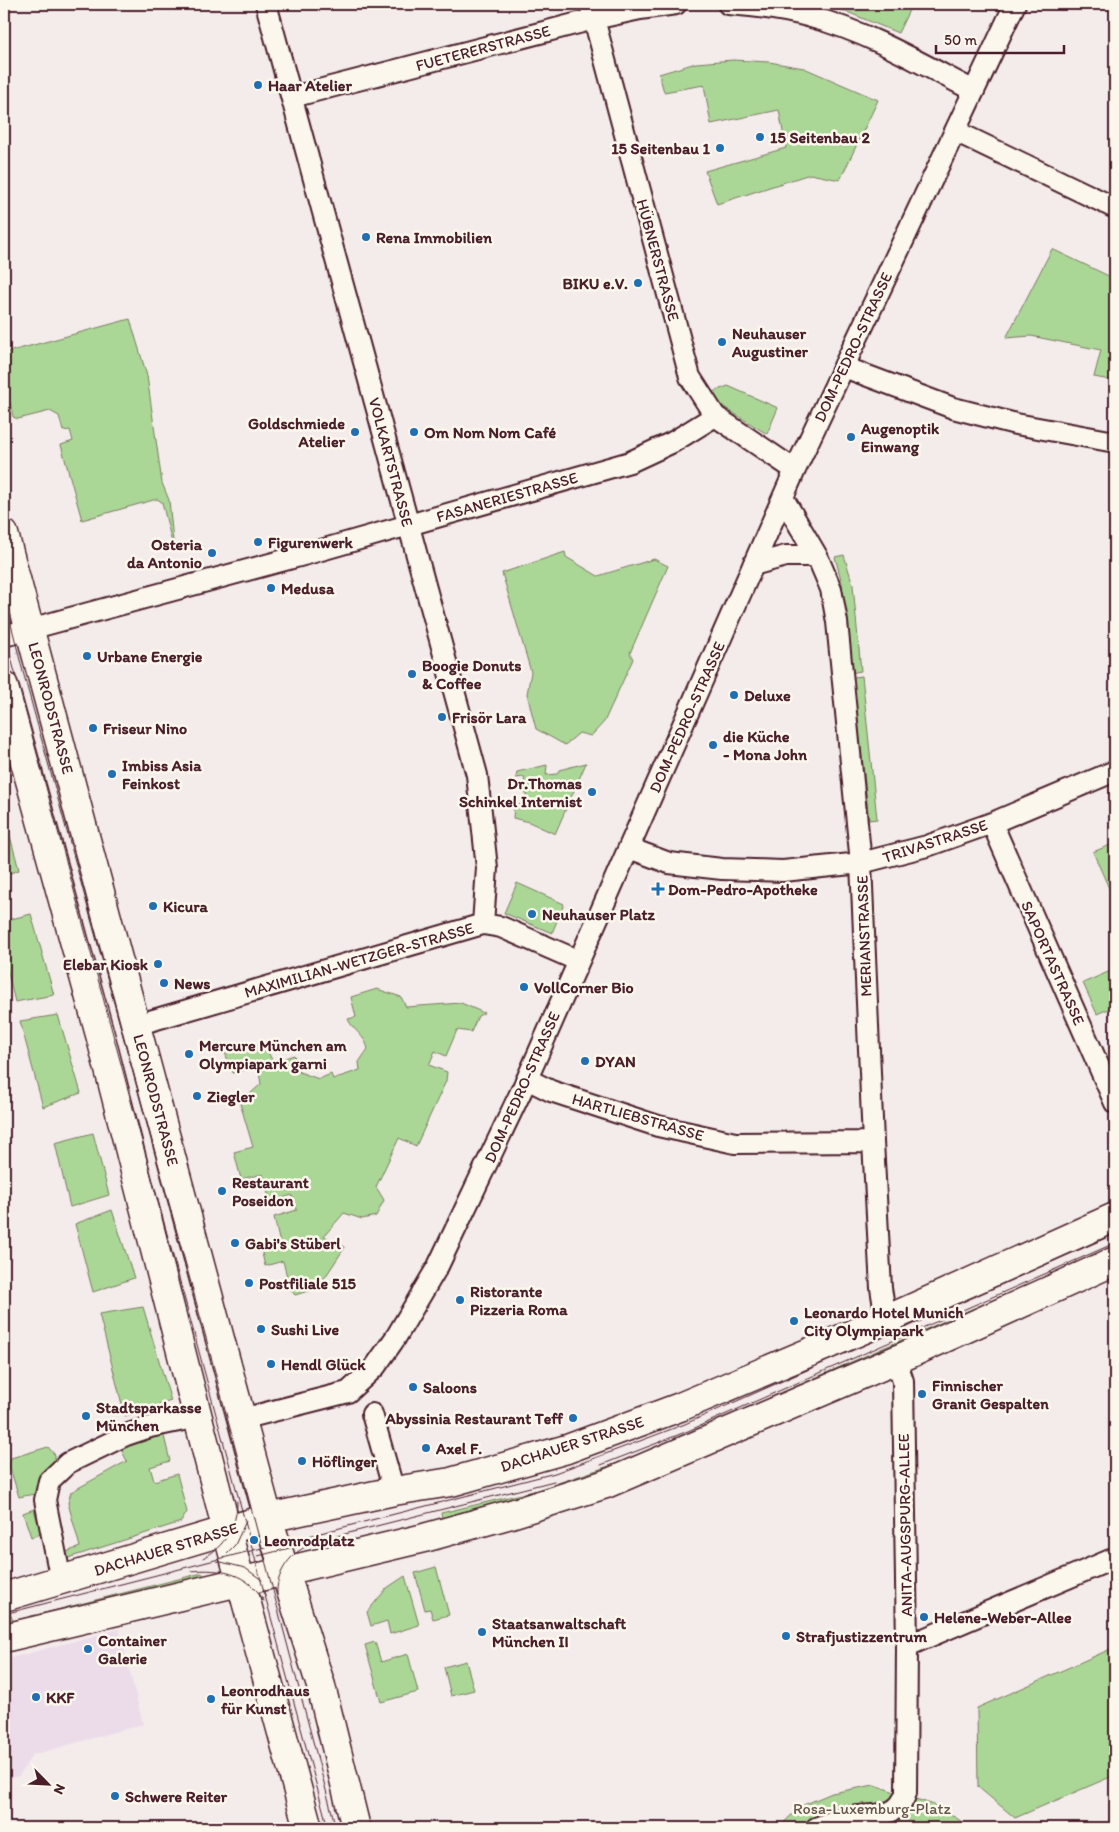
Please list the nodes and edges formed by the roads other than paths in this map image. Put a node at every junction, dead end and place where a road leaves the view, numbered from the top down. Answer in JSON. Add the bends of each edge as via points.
{"nodes":[{"id":1,"x":266,"y":4,"type":"edge"},
{"id":2,"x":676,"y":4,"type":"edge"},
{"id":3,"x":728,"y":4,"type":"edge"},
{"id":4,"x":1015,"y":4,"type":"edge"},
{"id":5,"x":592,"y":11,"type":"edge"},
{"id":6,"x":974,"y":91,"type":"junction"},
{"id":7,"x":292,"y":97,"type":"junction"},
{"id":8,"x":955,"y":131,"type":"junction"},
{"id":9,"x":1115,"y":208,"type":"edge"},
{"id":10,"x":844,"y":366,"type":"junction"},
{"id":11,"x":715,"y":416,"type":"junction"},
{"id":12,"x":1115,"y":442,"type":"edge"},
{"id":13,"x":795,"y":470,"type":"junction"},
{"id":14,"x":783,"y":498,"type":"junction"},
{"id":15,"x":408,"y":525,"type":"junction"},
{"id":16,"x":4,"y":534,"type":"edge"},
{"id":17,"x":817,"y":556,"type":"junction"},
{"id":18,"x":753,"y":565,"type":"junction"},
{"id":19,"x":30,"y":627,"type":"junction"},
{"id":20,"x":4,"y":636,"type":"edge"},
{"id":21,"x":4,"y":686,"type":"edge"},
{"id":22,"x":1115,"y":771,"type":"edge"},
{"id":23,"x":992,"y":823,"type":"junction"},
{"id":24,"x":629,"y":848,"type":"junction"},
{"id":25,"x":861,"y":863,"type":"junction"},
{"id":26,"x":482,"y":924,"type":"junction"},
{"id":27,"x":579,"y":961,"type":"junction"},
{"id":28,"x":136,"y":1025,"type":"junction"},
{"id":29,"x":527,"y":1079,"type":"junction"},
{"id":30,"x":1115,"y":1103,"type":"edge"},
{"id":31,"x":873,"y":1142,"type":"junction"},
{"id":32,"x":1115,"y":1216,"type":"edge"},
{"id":33,"x":1115,"y":1260,"type":"edge"},
{"id":34,"x":886,"y":1320,"type":"junction"},
{"id":35,"x":896,"y":1360,"type":"junction"},
{"id":36,"x":348,"y":1392,"type":"junction"},
{"id":37,"x":198,"y":1417,"type":"junction"},
{"id":38,"x":242,"y":1419,"type":"junction"},
{"id":39,"x":394,"y":1491,"type":"junction"},
{"id":40,"x":268,"y":1518,"type":"junction"},
{"id":41,"x":227,"y":1531,"type":"junction"},
{"id":42,"x":1115,"y":1558,"type":"edge"},
{"id":43,"x":286,"y":1571,"type":"junction"},
{"id":44,"x":240,"y":1580,"type":"junction"},
{"id":45,"x":61,"y":1581,"type":"junction"},
{"id":46,"x":4,"y":1597,"type":"edge"},
{"id":47,"x":4,"y":1638,"type":"edge"},
{"id":48,"x":907,"y":1646,"type":"junction"},
{"id":49,"x":823,"y":1826,"type":"edge"},
{"id":50,"x":308,"y":1828,"type":"edge"},
{"id":51,"x":356,"y":1828,"type":"edge"}],
"edges":[{"from":1,"to":7,"type":"street","name":"VOLKARTSTRASSE"},
{"from":2,"to":5,"type":"street","name":"FUETERERSTRASSE"},
{"from":3,"to":6,"type":"street","via":[[768,7],[812,17],[865,36]]},
{"from":4,"to":6,"type":"street","name":"DOM-PEDRO-STRASSE"},
{"from":5,"to":7,"type":"street","name":"FUETERERSTRASSE"},
{"from":5,"to":11,"type":"street","name":"HÜBNERSTRASSE","via":[[690,377]]},
{"from":6,"to":8,"type":"street","name":"DOM-PEDRO-STRASSE"},
{"from":7,"to":15,"type":"street","name":"VOLKARTSTRASSE"},
{"from":8,"to":9,"type":"street"},
{"from":8,"to":10,"type":"street","name":"DOM-PEDRO-STRASSE"},
{"from":10,"to":12,"type":"street","via":[[953,408],[1016,424]]},
{"from":10,"to":13,"type":"street","name":"DOM-PEDRO-STRASSE"},
{"from":11,"to":13,"type":"street","name":"HÜBNERSTRASSE"},
{"from":11,"to":15,"type":"street","name":"FASANERIESTRASSE","via":[[673,442],[630,462]]},
{"from":13,"to":14,"type":"street","name":"DOM-PEDRO-STRASSE"},
{"from":14,"to":17,"type":"street","name":"MERIANSTRASSE"},
{"from":14,"to":18,"type":"street","name":"DOM-PEDRO-STRASSE"},
{"from":15,"to":19,"type":"street","name":"FASANERIESTRASSE"},
{"from":15,"to":26,"type":"street","name":"VOLKARTSTRASSE","via":[[477,775],[488,868]]},
{"from":16,"to":19,"type":"main road","name":"LEONRODSTRASSE"},
{"from":17,"to":18,"type":"street","via":[[786,556]]},
{"from":17,"to":25,"type":"street","name":"MERIANSTRASSE","via":[[831,589],[837,622]]},
{"from":18,"to":24,"type":"street","name":"DOM-PEDRO-STRASSE"},
{"from":19,"to":20,"type":"street","name":"LEONRODSTRASSE"},
{"from":19,"to":28,"type":"main road","name":"LEONRODSTRASSE"},
{"from":21,"to":37,"type":"main road","via":[[105,1051]]},
{"from":22,"to":23,"type":"street","name":"TRIVASTRASSE"},
{"from":23,"to":25,"type":"street","name":"TRIVASTRASSE","via":[[927,846]]},
{"from":23,"to":30,"type":"street","name":"SAPORTASTRASSE"},
{"from":24,"to":25,"type":"street","name":"TRIVASTRASSE","via":[[669,863],[722,869],[783,870]]},
{"from":24,"to":27,"type":"street","name":"DOM-PEDRO-STRASSE"},
{"from":25,"to":31,"type":"street","name":"MERIANSTRASSE"},
{"from":26,"to":27,"type":"street","name":"MAXIMILIAN-WETZGER-STRASSE","via":[[501,927]]},
{"from":26,"to":28,"type":"street","name":"MAXIMILIAN-WETZGER-STRASSE"},
{"from":27,"to":29,"type":"street","name":"DOM-PEDRO-STRASSE"},
{"from":28,"to":38,"type":"main road","name":"LEONRODSTRASSE"},
{"from":29,"to":31,"type":"street","name":"HARTLIEBSTRASSE","via":[[551,1091],[658,1126],[735,1143]]},
{"from":29,"to":36,"type":"street","name":"DOM-PEDRO-STRASSE","via":[[438,1266],[375,1367]]},
{"from":31,"to":34,"type":"street","name":"MERIANSTRASSE","via":[[881,1288]]},
{"from":32,"to":34,"type":"main road","name":"DACHAUER STRASSE"},
{"from":33,"to":35,"type":"main road"},
{"from":34,"to":39,"type":"main road","name":"DACHAUER STRASSE","via":[[680,1408],[567,1449],[451,1482]]},
{"from":35,"to":43,"type":"main road","via":[[606,1484],[511,1514]]},
{"from":35,"to":48,"type":"street","name":"ANITA-AUGSPURG-ALLEE","via":[[903,1381]]},
{"from":36,"to":38,"type":"street"},
{"from":36,"to":39,"type":"street","via":[[369,1412]]},
{"from":37,"to":41,"type":"main road"},
{"from":37,"to":45,"type":"street","via":[[126,1435],[68,1463],[49,1481],[45,1500]]},
{"from":38,"to":40,"type":"main road","name":"LEONRODSTRASSE"},
{"from":39,"to":40,"type":"main road","name":"DACHAUER STRASSE"},
{"from":40,"to":41,"type":"main road","name":"DACHAUER STRASSE"},
{"from":40,"to":43,"type":"main road","name":"LEONRODSTRASSE"},
{"from":41,"to":44,"type":"main road"},
{"from":41,"to":45,"type":"main road","name":"DACHAUER STRASSE"},
{"from":42,"to":48,"type":"street"},
{"from":43,"to":44,"type":"main road"},
{"from":43,"to":51,"type":"main road","name":"LEONRODSTRASSE","via":[[321,1686]]},
{"from":44,"to":47,"type":"main road"},
{"from":44,"to":50,"type":"main road"},
{"from":45,"to":46,"type":"main road","name":"DACHAUER STRASSE"},
{"from":48,"to":49,"type":"street","name":"ANITA-AUGSPURG-ALLEE","via":[[906,1793],[898,1809],[881,1815],[849,1816]]}]}
